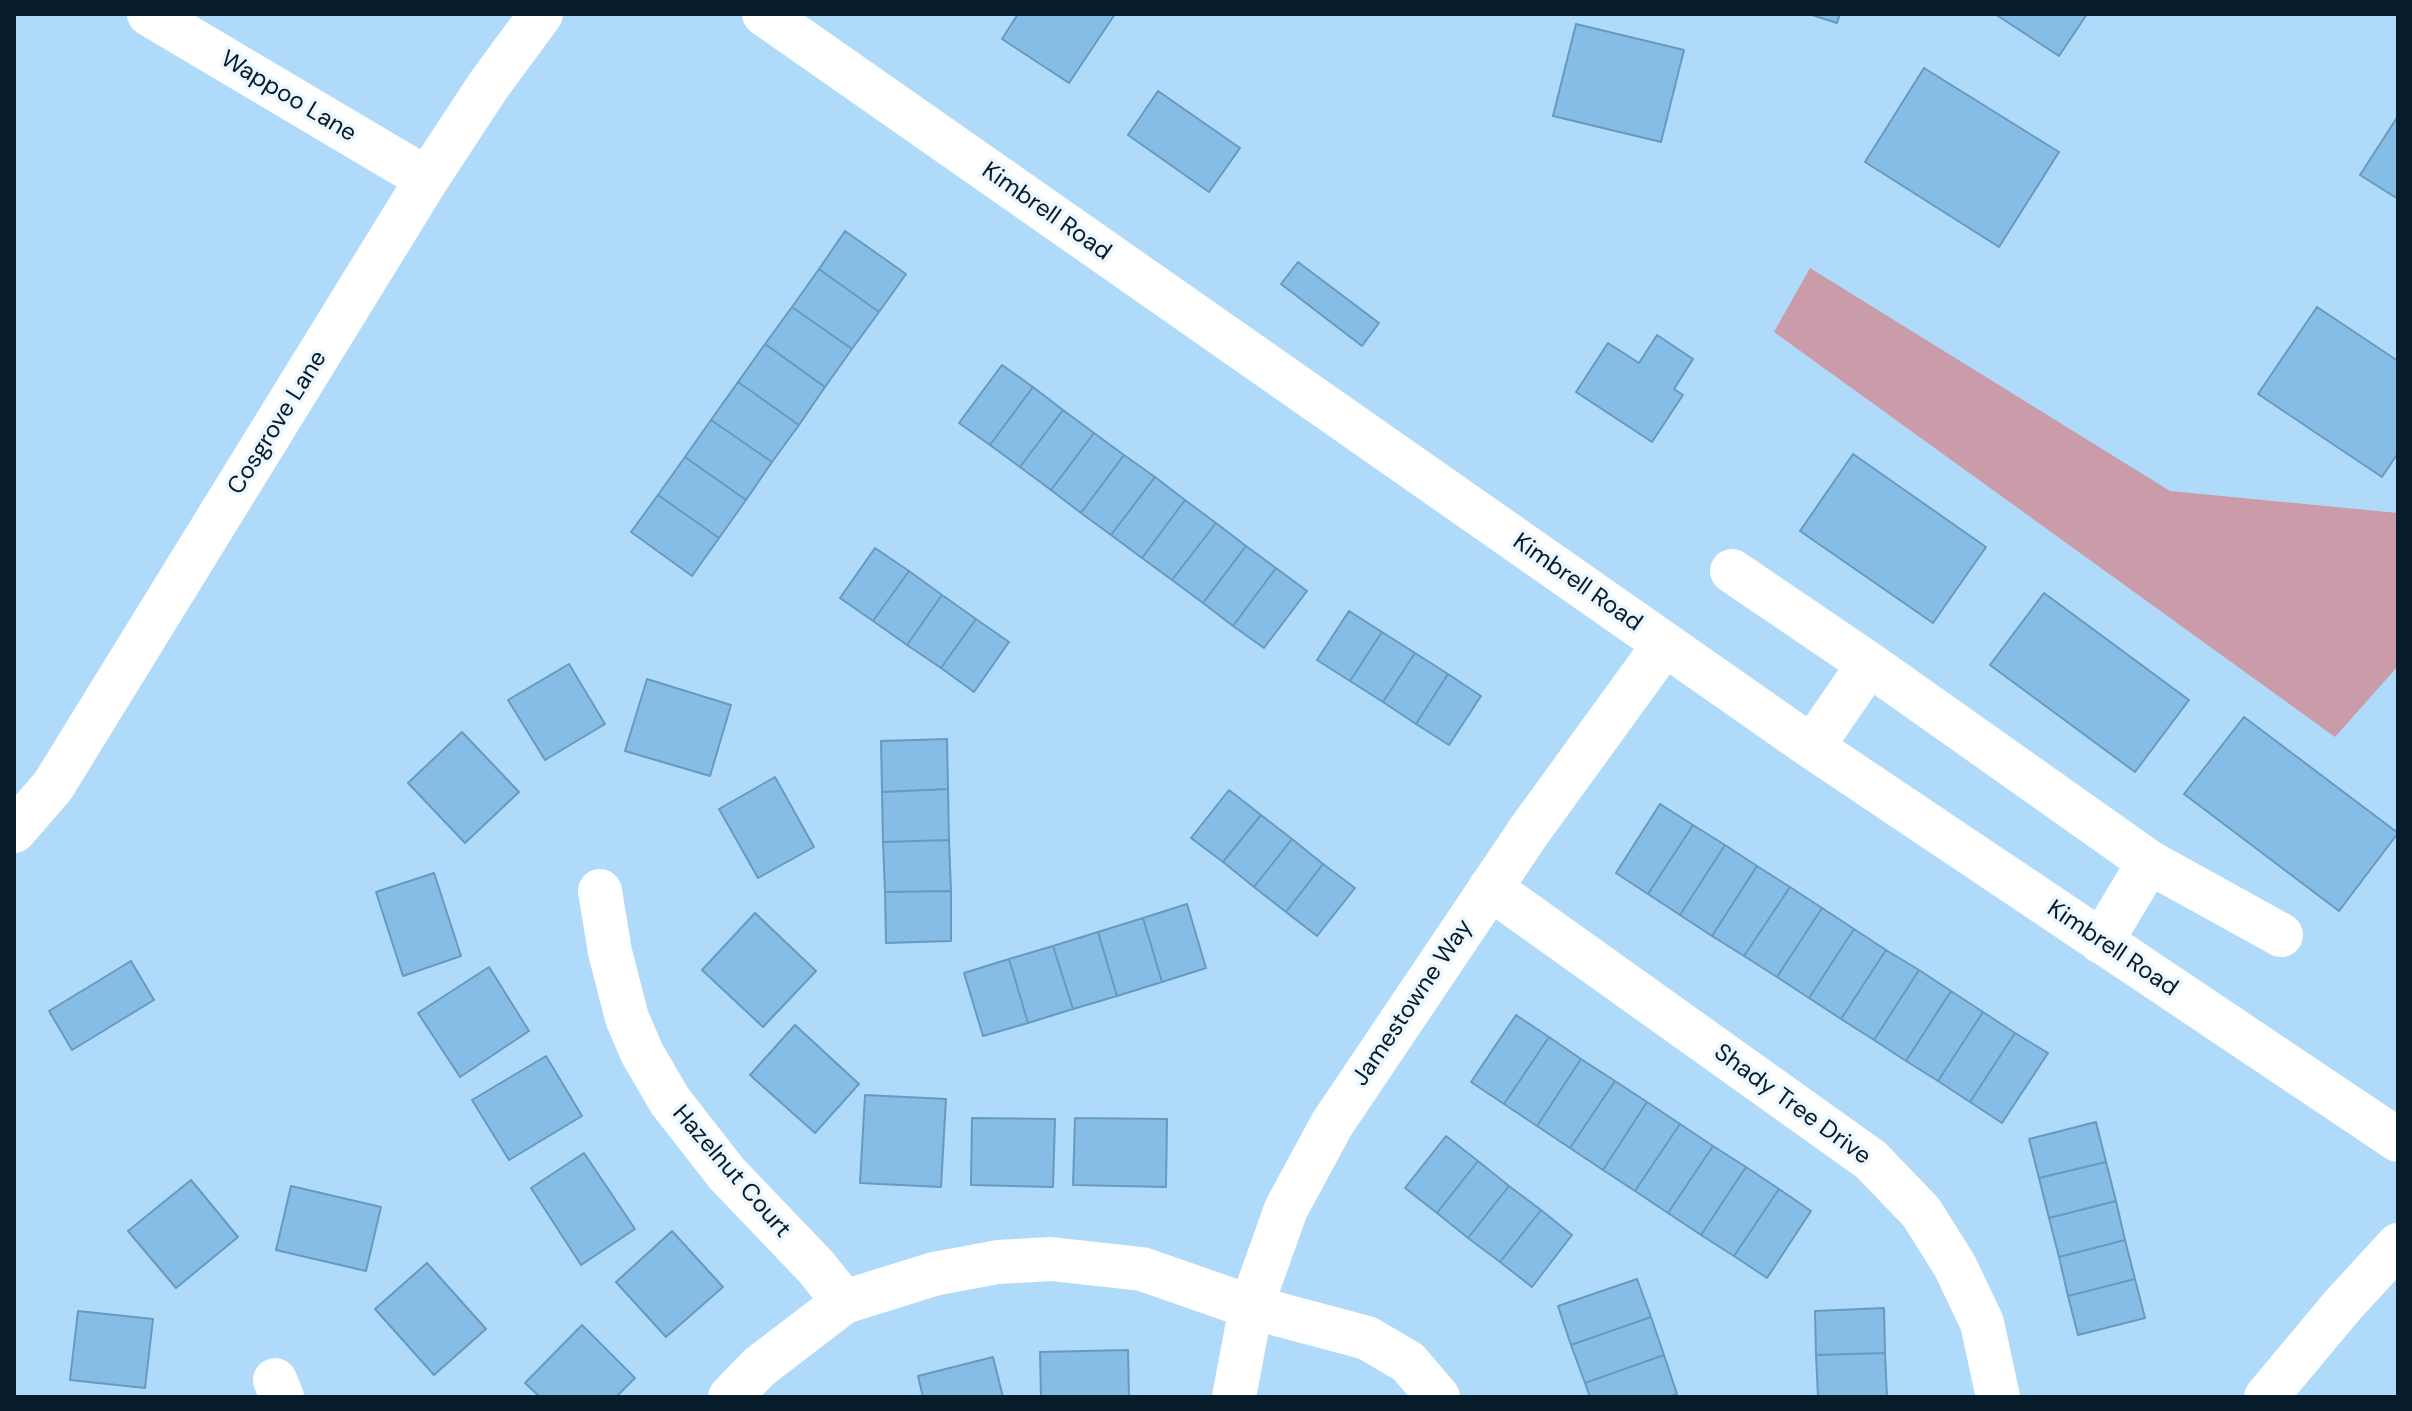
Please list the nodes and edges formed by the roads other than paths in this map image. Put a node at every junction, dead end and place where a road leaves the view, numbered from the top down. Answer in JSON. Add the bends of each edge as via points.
{"nodes":[{"id":1,"x":149,"y":14,"type":"edge"},
{"id":2,"x":541,"y":14,"type":"edge"},
{"id":3,"x":764,"y":14,"type":"edge"},
{"id":4,"x":427,"y":179,"type":"junction"},
{"id":5,"x":1732,"y":571,"type":"dead end"},
{"id":6,"x":1664,"y":645,"type":"junction"},
{"id":7,"x":1869,"y":664,"type":"junction"},
{"id":8,"x":1812,"y":747,"type":"junction"},
{"id":9,"x":14,"y":831,"type":"edge"},
{"id":10,"x":2149,"y":862,"type":"junction"},
{"id":11,"x":1490,"y":888,"type":"junction"},
{"id":12,"x":600,"y":891,"type":"dead end"},
{"id":13,"x":2281,"y":935,"type":"dead end"},
{"id":14,"x":2101,"y":942,"type":"junction"},
{"id":15,"x":2398,"y":1140,"type":"edge"},
{"id":16,"x":2398,"y":1245,"type":"edge"},
{"id":17,"x":844,"y":1302,"type":"junction"},
{"id":18,"x":1251,"y":1307,"type":"junction"},
{"id":19,"x":730,"y":1397,"type":"edge"},
{"id":20,"x":1234,"y":1397,"type":"edge"},
{"id":21,"x":1438,"y":1397,"type":"edge"},
{"id":22,"x":1998,"y":1397,"type":"edge"},
{"id":23,"x":2266,"y":1397,"type":"edge"}],
"edges":[{"from":1,"to":4,"type":"street","name":"Wappoo Lane"},
{"from":2,"to":4,"type":"street","name":"Cosgrove Lane"},
{"from":3,"to":6,"type":"street","name":"Kimbrell Road"},
{"from":4,"to":9,"type":"street","name":"Cosgrove Lane","via":[[94,722],[53,786]]},
{"from":5,"to":7,"type":"street"},
{"from":6,"to":8,"type":"street","name":"Kimbrell Road"},
{"from":6,"to":11,"type":"street","name":"Jamestowne Way"},
{"from":7,"to":8,"type":"street"},
{"from":7,"to":10,"type":"street"},
{"from":8,"to":14,"type":"street","name":"Kimbrell Road"},
{"from":10,"to":13,"type":"street"},
{"from":10,"to":14,"type":"street"},
{"from":11,"to":18,"type":"street","name":"Jamestowne Way","via":[[1325,1136],[1286,1209]]},
{"from":11,"to":22,"type":"street","name":"Shady Tree Drive","via":[[1871,1160],[1921,1212],[1955,1266],[1982,1323]]},
{"from":12,"to":17,"type":"street","name":"Hazelnut Court","via":[[627,1018],[670,1101],[727,1174]]},
{"from":14,"to":15,"type":"street","name":"Kimbrell Road"},
{"from":16,"to":23,"type":"street"},
{"from":17,"to":18,"type":"street","via":[[934,1274],[1051,1259],[1142,1269]]},
{"from":17,"to":19,"type":"street","via":[[759,1367]]},
{"from":18,"to":20,"type":"street","name":"Jamestowne Way"},
{"from":18,"to":21,"type":"street","via":[[1367,1338],[1408,1362]]}]}
